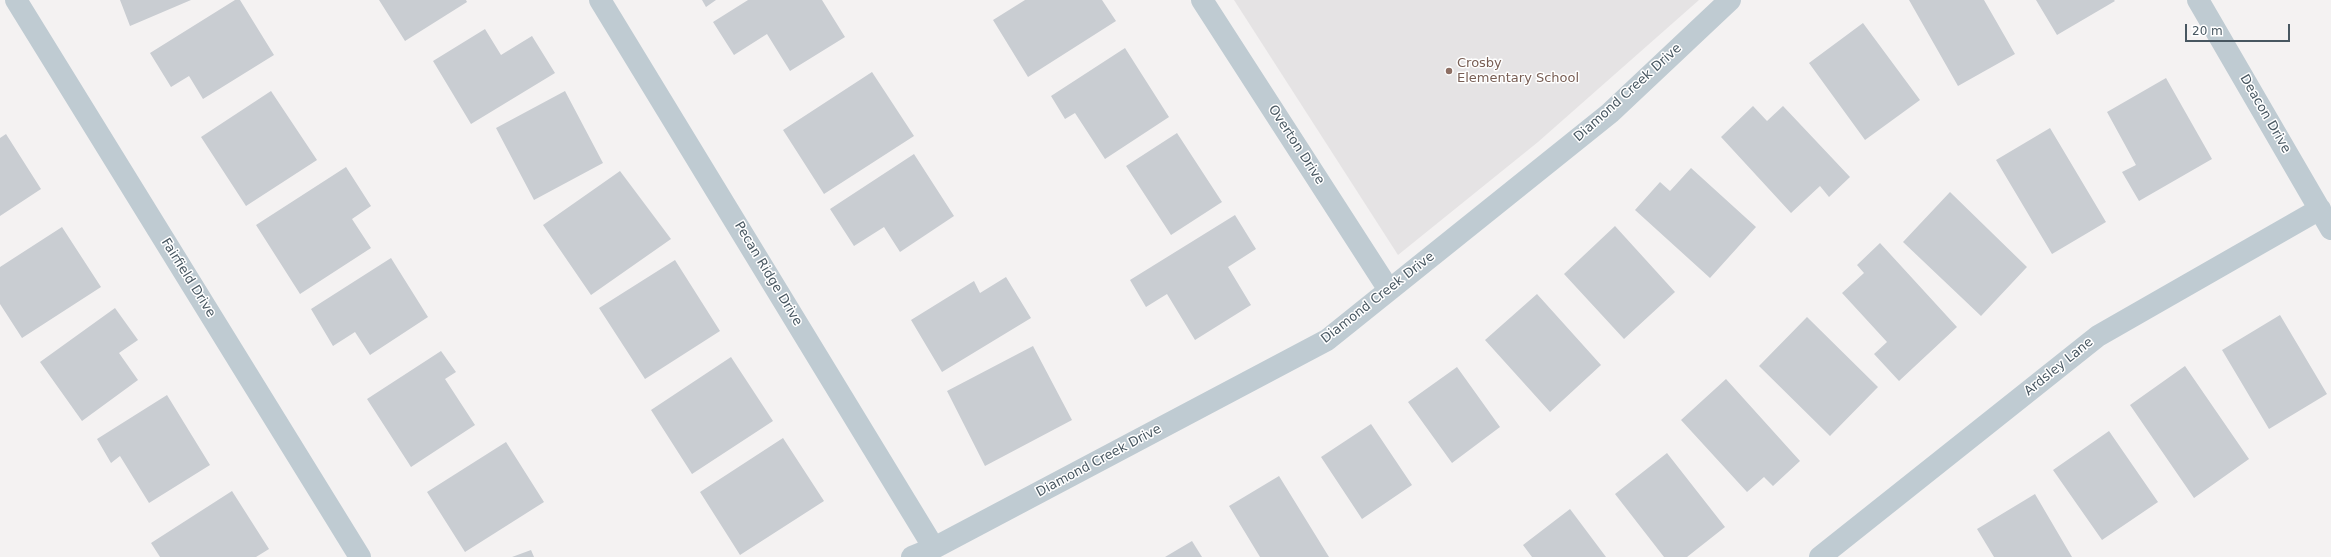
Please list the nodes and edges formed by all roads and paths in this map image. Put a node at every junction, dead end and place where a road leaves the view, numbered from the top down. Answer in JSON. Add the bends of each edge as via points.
{"nodes":[{"id":1,"x":16,"y":0,"type":"edge"},
{"id":2,"x":600,"y":0,"type":"edge"},
{"id":3,"x":1202,"y":0,"type":"edge"},
{"id":4,"x":1730,"y":0,"type":"edge"},
{"id":5,"x":2198,"y":0,"type":"edge"},
{"id":6,"x":2320,"y":209,"type":"junction"},
{"id":7,"x":2331,"y":229,"type":"edge"},
{"id":8,"x":1389,"y":290,"type":"junction"},
{"id":9,"x":934,"y":548,"type":"junction"},
{"id":10,"x":360,"y":557,"type":"edge"},
{"id":11,"x":912,"y":557,"type":"edge"},
{"id":12,"x":1820,"y":557,"type":"edge"}],
"edges":[{"from":1,"to":10,"type":"street","name":"Fairfield Drive"},
{"from":2,"to":9,"type":"street","name":"Pecan Ridge Drive"},
{"from":3,"to":8,"type":"street","name":"Overton Drive"},
{"from":4,"to":8,"type":"street","name":"Diamond Creek Drive","via":[[1610,112]]},
{"from":5,"to":6,"type":"street","name":"Deacon Drive"},
{"from":6,"to":7,"type":"street","name":"Deacon Drive"},
{"from":6,"to":12,"type":"street","name":"Ardsley Lane","via":[[2098,336]]},
{"from":8,"to":9,"type":"street","name":"Diamond Creek Drive","via":[[1327,340]]},
{"from":9,"to":11,"type":"street","name":"Diamond Creek Drive"}]}
